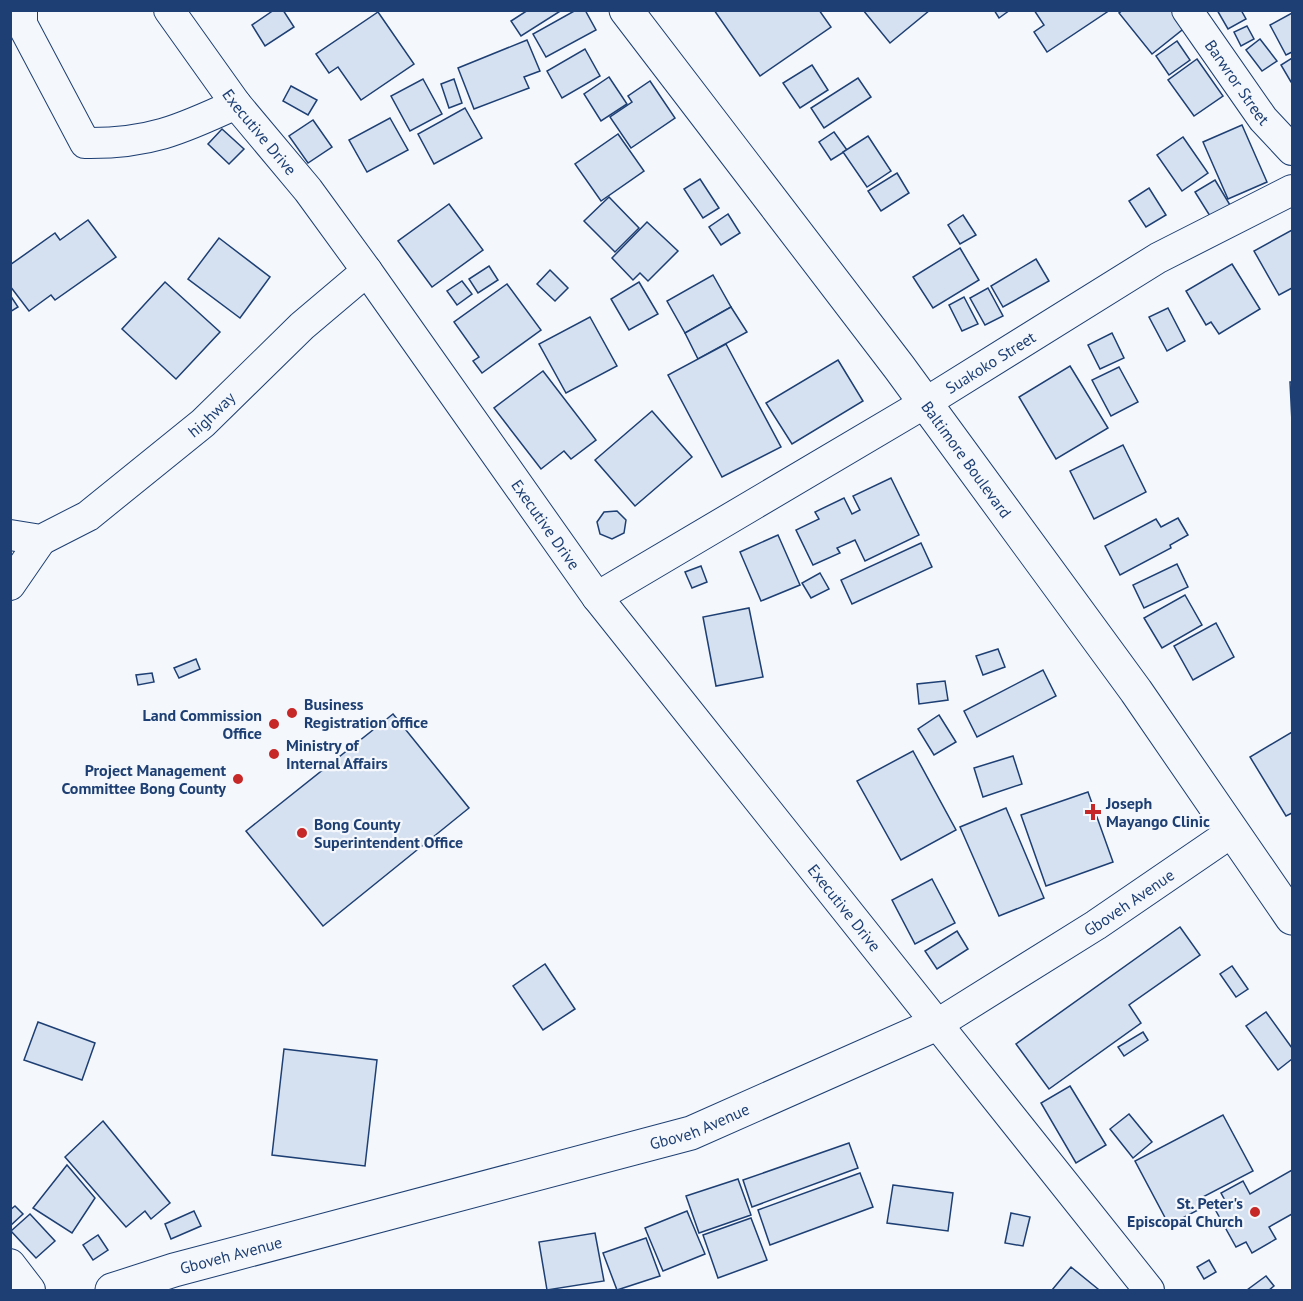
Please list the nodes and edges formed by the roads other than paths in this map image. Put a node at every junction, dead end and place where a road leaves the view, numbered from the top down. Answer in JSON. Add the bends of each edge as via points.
{"nodes":[{"id":1,"x":22,"y":10,"type":"edge"},
{"id":2,"x":169,"y":10,"type":"edge"},
{"id":3,"x":626,"y":10,"type":"edge"},
{"id":4,"x":1187,"y":10,"type":"edge"},
{"id":5,"x":236,"y":104,"type":"junction"},
{"id":6,"x":1293,"y":150,"type":"edge"},
{"id":7,"x":1293,"y":190,"type":"edge"},
{"id":8,"x":367,"y":271,"type":"junction"},
{"id":9,"x":925,"y":403,"type":"junction"},
{"id":10,"x":10,"y":535,"type":"edge"},
{"id":11,"x":41,"y":540,"type":"junction"},
{"id":12,"x":10,"y":585,"type":"edge"},
{"id":13,"x":597,"y":597,"type":"junction"},
{"id":14,"x":1232,"y":832,"type":"junction"},
{"id":15,"x":1293,"y":918,"type":"edge"},
{"id":16,"x":939,"y":1023,"type":"junction"},
{"id":17,"x":10,"y":1264,"type":"edge"},
{"id":18,"x":30,"y":1290,"type":"edge"},
{"id":19,"x":112,"y":1290,"type":"edge"},
{"id":20,"x":1149,"y":1290,"type":"edge"}],
"edges":[{"from":1,"to":5,"type":"street","via":[[22,24],[85,143],[120,144],[173,132]]},
{"from":2,"to":5,"type":"street","name":"Executive Drive"},
{"from":3,"to":9,"type":"main road","name":"Baltimore Boulevard"},
{"from":4,"to":6,"type":"street","name":"Barwror Street","via":[[1263,119]]},
{"from":5,"to":8,"type":"street","name":"Executive Drive","via":[[308,190]]},
{"from":7,"to":9,"type":"street","name":"Suakoko Street","via":[[1158,258]]},
{"from":8,"to":11,"type":"street","name":"highway","via":[[303,326],[203,423],[88,516]]},
{"from":8,"to":13,"type":"street","name":"Executive Drive"},
{"from":9,"to":13,"type":"street","name":"Suakoko Street"},
{"from":9,"to":14,"type":"main road","name":"Baltimore Boulevard","via":[[1136,691]]},
{"from":10,"to":11,"type":"street"},
{"from":11,"to":12,"type":"street","name":"highway"},
{"from":13,"to":16,"type":"street","name":"Executive Drive"},
{"from":14,"to":15,"type":"main road","name":"Baltimore Boulevard"},
{"from":14,"to":16,"type":"street","name":"Gboveh Avenue","via":[[1096,925]]},
{"from":16,"to":19,"type":"main road","name":"Gboveh Avenue","via":[[691,1133]]},
{"from":16,"to":20,"type":"street","name":"Executive Drive"},
{"from":17,"to":18,"type":"street"}]}
